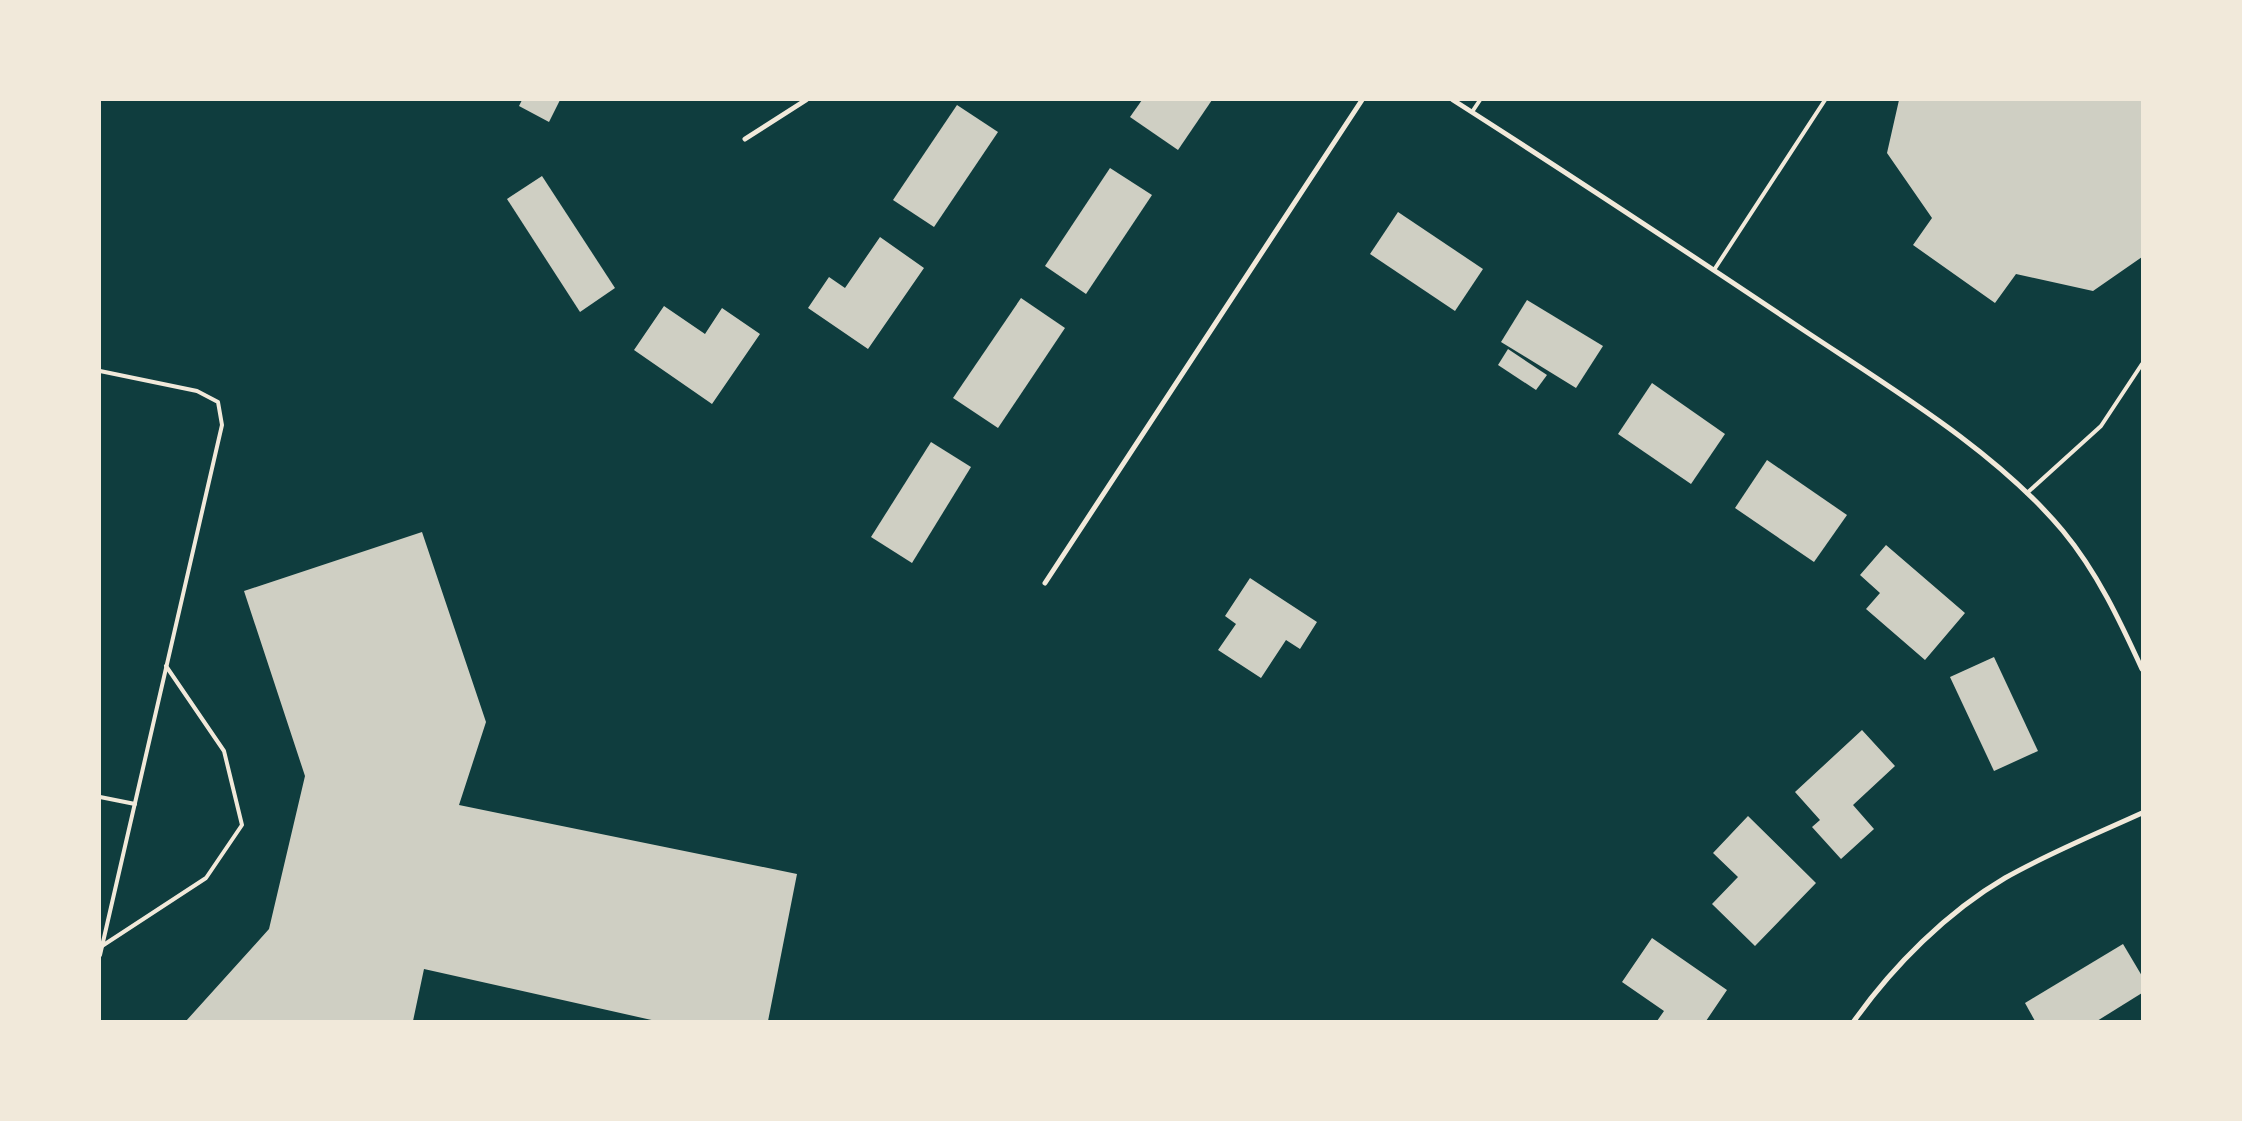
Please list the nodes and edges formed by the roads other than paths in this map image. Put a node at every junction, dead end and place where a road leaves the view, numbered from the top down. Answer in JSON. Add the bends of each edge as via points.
{"nodes":[{"id":1,"x":806,"y":100,"type":"edge"},
{"id":2,"x":1362,"y":100,"type":"edge"},
{"id":3,"x":1453,"y":100,"type":"edge"},
{"id":4,"x":1480,"y":100,"type":"edge"},
{"id":5,"x":1825,"y":100,"type":"edge"},
{"id":6,"x":1472,"y":112,"type":"junction"},
{"id":7,"x":745,"y":139,"type":"dead end"},
{"id":8,"x":1714,"y":270,"type":"junction"},
{"id":9,"x":2142,"y":364,"type":"edge"},
{"id":10,"x":100,"y":371,"type":"edge"},
{"id":11,"x":2027,"y":493,"type":"junction"},
{"id":12,"x":1045,"y":583,"type":"dead end"},
{"id":13,"x":166,"y":666,"type":"junction"},
{"id":14,"x":2142,"y":669,"type":"edge"},
{"id":15,"x":100,"y":797,"type":"edge"},
{"id":16,"x":135,"y":804,"type":"junction"},
{"id":17,"x":2142,"y":813,"type":"edge"},
{"id":18,"x":102,"y":946,"type":"junction"},
{"id":19,"x":100,"y":956,"type":"edge"},
{"id":20,"x":1854,"y":1021,"type":"edge"}],
"edges":[{"from":1,"to":7,"type":"street"},
{"from":2,"to":12,"type":"street"},
{"from":3,"to":6,"type":"street"},
{"from":4,"to":6,"type":"lane"},
{"from":5,"to":8,"type":"lane"},
{"from":6,"to":8,"type":"street"},
{"from":8,"to":11,"type":"street","via":[[1986,456]]},
{"from":9,"to":11,"type":"lane","via":[[2101,426]]},
{"from":10,"to":13,"type":"lane","via":[[197,391],[218,402],[222,424]]},
{"from":11,"to":14,"type":"street","via":[[2063,532],[2095,577]]},
{"from":13,"to":16,"type":"lane"},
{"from":13,"to":18,"type":"lane","via":[[224,751],[242,825],[206,878]]},
{"from":15,"to":16,"type":"lane"},
{"from":16,"to":18,"type":"lane"},
{"from":17,"to":20,"type":"street","via":[[2045,857],[2003,880],[1957,913],[1911,954]]},
{"from":18,"to":19,"type":"lane"}]}
